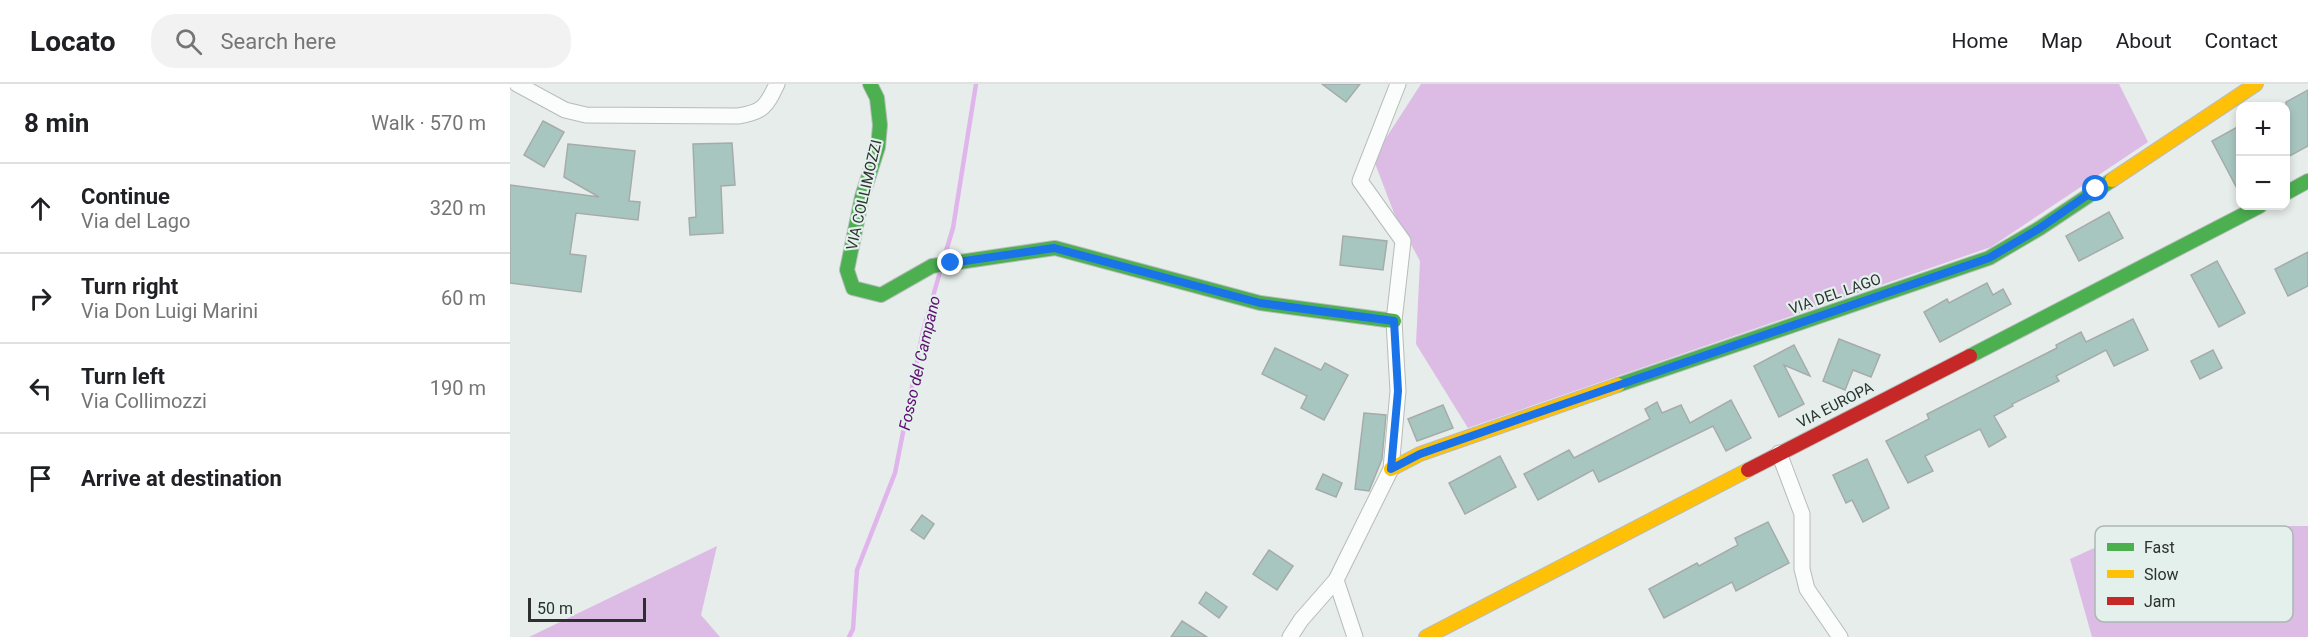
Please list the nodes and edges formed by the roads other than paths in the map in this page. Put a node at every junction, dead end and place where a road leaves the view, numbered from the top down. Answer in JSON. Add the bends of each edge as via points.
{"nodes":[{"id":1,"x":517,"y":84,"type":"edge"},
{"id":2,"x":777,"y":84,"type":"edge"},
{"id":3,"x":870,"y":84,"type":"edge"},
{"id":4,"x":1398,"y":84,"type":"edge"},
{"id":5,"x":2256,"y":84,"type":"edge"},
{"id":6,"x":2308,"y":181,"type":"edge"},
{"id":7,"x":2290,"y":191,"type":"edge"},
{"id":8,"x":2252,"y":210,"type":"edge"},
{"id":9,"x":1394,"y":321,"type":"junction"},
{"id":10,"x":1779,"y":453,"type":"junction"},
{"id":11,"x":1391,"y":469,"type":"junction"},
{"id":12,"x":1336,"y":580,"type":"junction"},
{"id":13,"x":1290,"y":637,"type":"edge"},
{"id":14,"x":1355,"y":637,"type":"edge"},
{"id":15,"x":1426,"y":637,"type":"edge"},
{"id":16,"x":1839,"y":637,"type":"edge"}],
"edges":[{"from":1,"to":2,"type":"street","via":[[565,110],[586,115],[738,116],[757,113],[770,100]]},
{"from":3,"to":9,"type":"street","name":"VIA COLLIMOZZI","via":[[877,98],[880,124],[878,147],[862,197],[847,270],[853,288],[881,295],[932,266],[1054,248],[1260,303]]},
{"from":4,"to":9,"type":"street","via":[[1360,181],[1403,241]]},
{"from":5,"to":11,"type":"street","name":"VIA DEL LAGO","via":[[1989,258],[1420,454]]},
{"from":6,"to":7,"type":"street"},
{"from":8,"to":10,"type":"street","name":"VIA EUROPA"},
{"from":9,"to":11,"type":"street","via":[[1398,391]]},
{"from":10,"to":15,"type":"street","name":"VIA EUROPA"},
{"from":10,"to":16,"type":"street","via":[[1802,514],[1802,569],[1807,589]]},
{"from":11,"to":12,"type":"street"},
{"from":12,"to":13,"type":"street"},
{"from":12,"to":14,"type":"street"}]}
